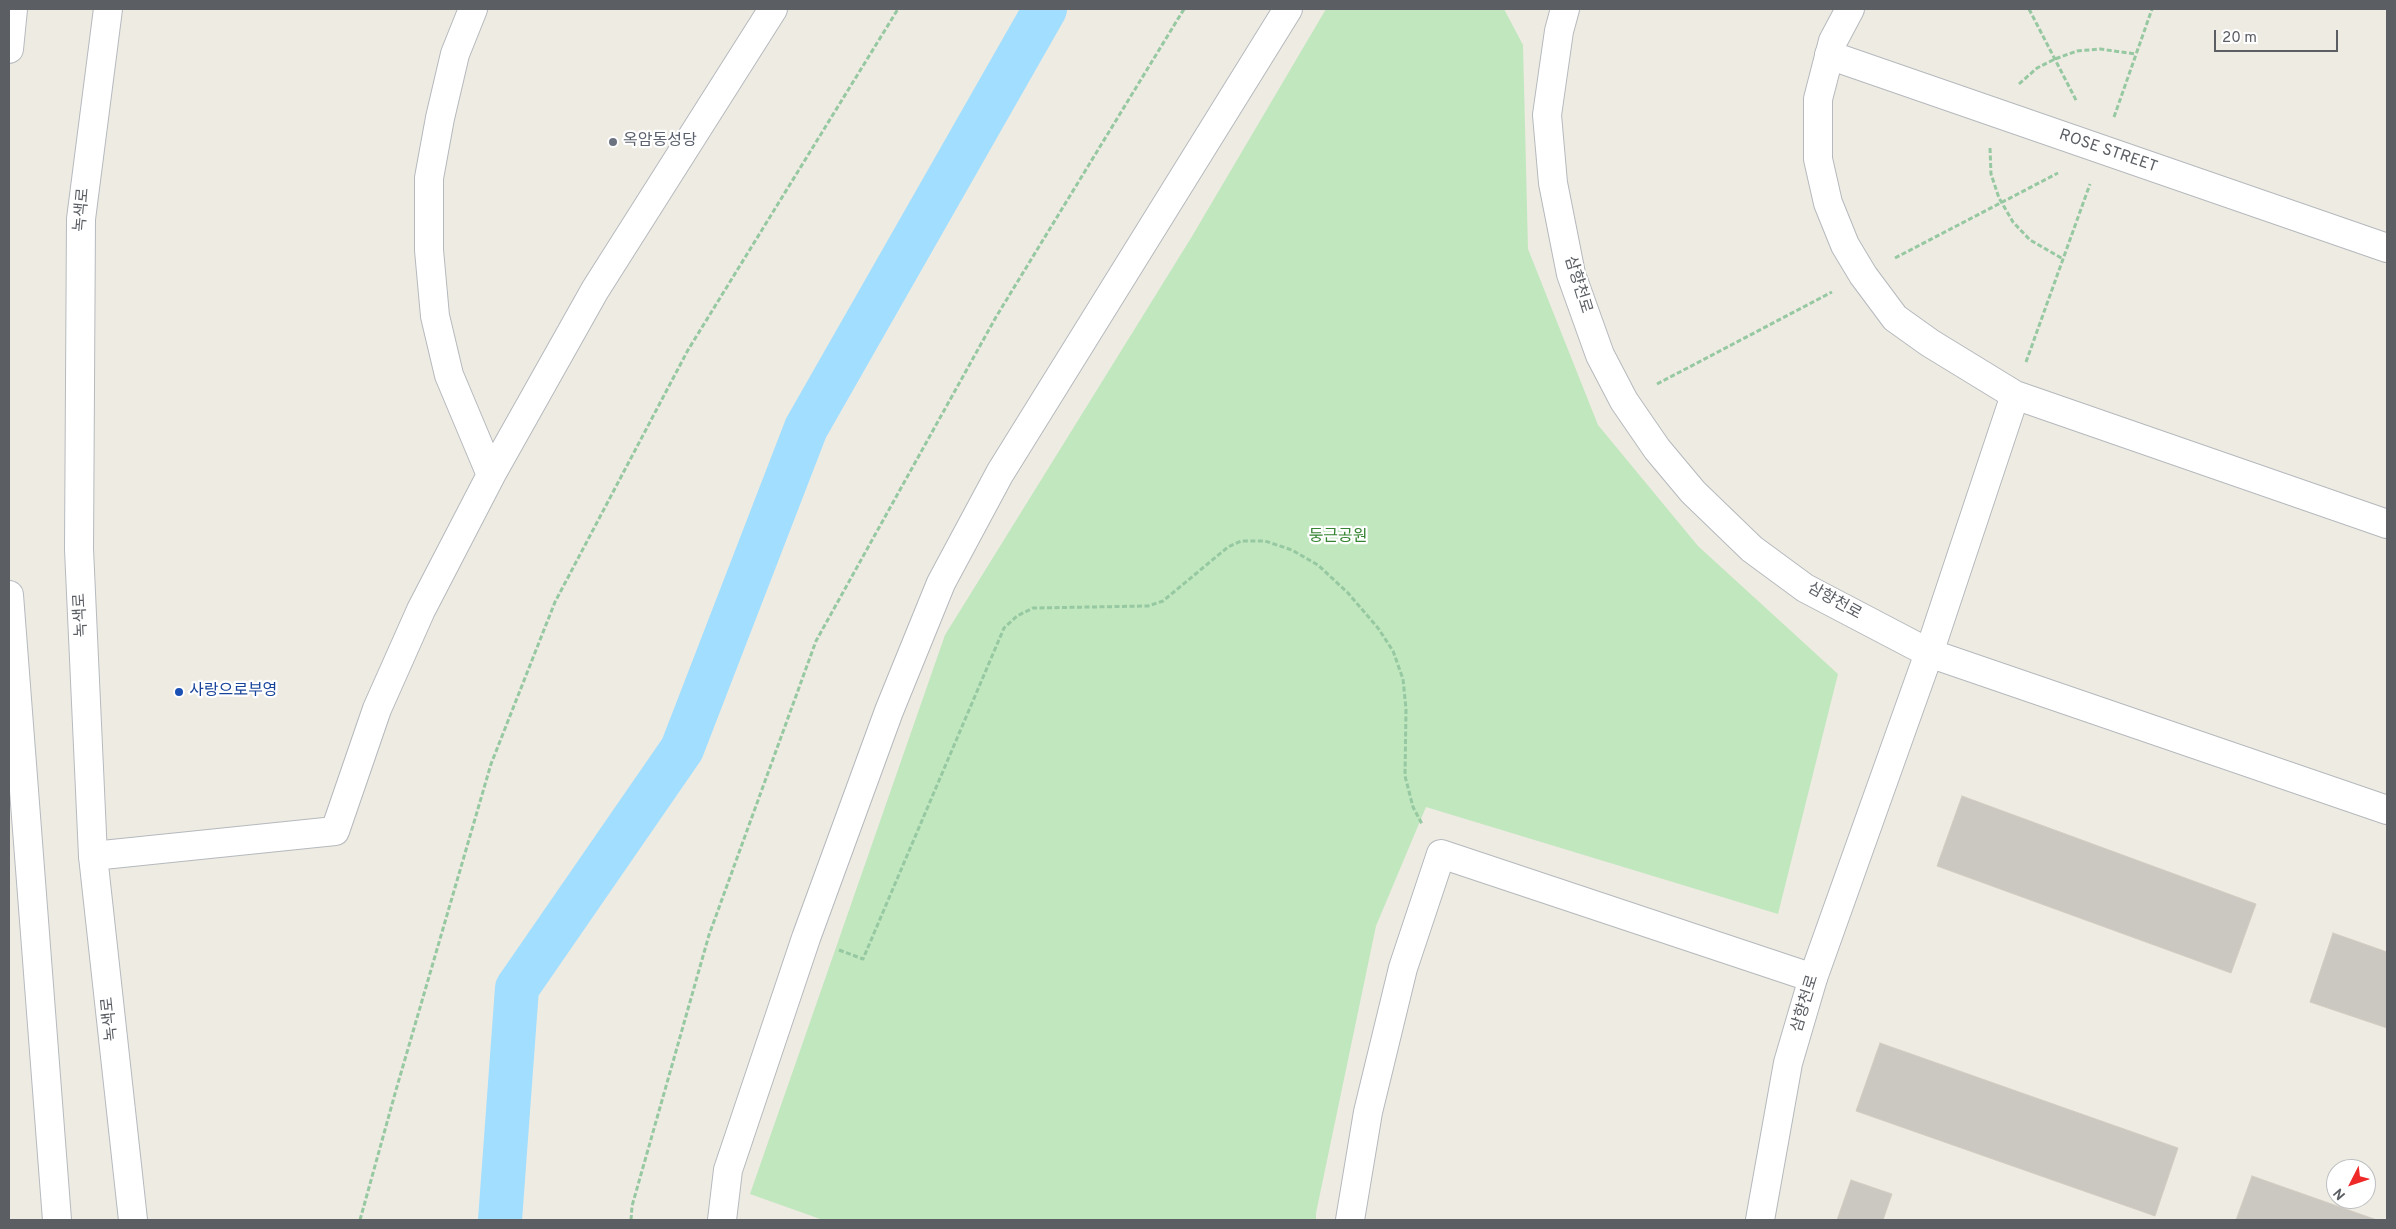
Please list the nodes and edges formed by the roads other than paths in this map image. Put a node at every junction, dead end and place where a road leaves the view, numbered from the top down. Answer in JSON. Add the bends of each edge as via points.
{"nodes":[{"id":1,"x":13,"y":9,"type":"edge"},
{"id":2,"x":108,"y":9,"type":"edge"},
{"id":3,"x":473,"y":9,"type":"edge"},
{"id":4,"x":773,"y":9,"type":"edge"},
{"id":5,"x":1288,"y":9,"type":"edge"},
{"id":6,"x":1565,"y":9,"type":"edge"},
{"id":7,"x":1850,"y":9,"type":"edge"},
{"id":8,"x":9,"y":50,"type":"edge"},
{"id":9,"x":1829,"y":55,"type":"junction"},
{"id":10,"x":2387,"y":248,"type":"edge"},
{"id":11,"x":2015,"y":395,"type":"junction"},
{"id":12,"x":491,"y":475,"type":"junction"},
{"id":13,"x":2387,"y":524,"type":"edge"},
{"id":14,"x":9,"y":595,"type":"edge"},
{"id":15,"x":1929,"y":653,"type":"junction"},
{"id":16,"x":2387,"y":810,"type":"edge"},
{"id":17,"x":93,"y":856,"type":"junction"},
{"id":18,"x":1813,"y":978,"type":"junction"},
{"id":19,"x":57,"y":1220,"type":"edge"},
{"id":20,"x":133,"y":1220,"type":"edge"},
{"id":21,"x":722,"y":1220,"type":"edge"},
{"id":22,"x":1350,"y":1220,"type":"edge"},
{"id":23,"x":1760,"y":1220,"type":"edge"}],
"edges":[{"from":1,"to":8,"type":"street"},
{"from":2,"to":17,"type":"street","name":"녹색로","via":[[81,219],[80,549]]},
{"from":3,"to":12,"type":"street","via":[[455,54],[429,178],[429,250],[435,316],[450,375]]},
{"from":4,"to":12,"type":"street","via":[[595,290]]},
{"from":5,"to":21,"type":"street","via":[[1000,473],[941,583],[889,711],[806,938],[728,1170]]},
{"from":6,"to":15,"type":"street","name":"삼향천로","via":[[1547,115],[1553,183],[1570,274],[1600,355],[1624,401],[1657,449],[1693,492],[1752,549],[1805,588]]},
{"from":7,"to":9,"type":"street"},
{"from":9,"to":10,"type":"street","name":"ROSE STREET"},
{"from":9,"to":11,"type":"street","via":[[1818,99],[1818,159],[1828,203],[1845,245],[1895,318]]},
{"from":11,"to":13,"type":"street"},
{"from":11,"to":15,"type":"street"},
{"from":12,"to":17,"type":"street","via":[[421,610],[381,700],[335,830]]},
{"from":14,"to":19,"type":"street"},
{"from":15,"to":16,"type":"street"},
{"from":15,"to":18,"type":"street","name":"삼향천로"},
{"from":17,"to":20,"type":"street","name":"녹색로"},
{"from":18,"to":22,"type":"street","via":[[1441,854],[1398,987],[1368,1112]]},
{"from":18,"to":23,"type":"street","name":"삼향천로","via":[[1788,1063]]}]}
